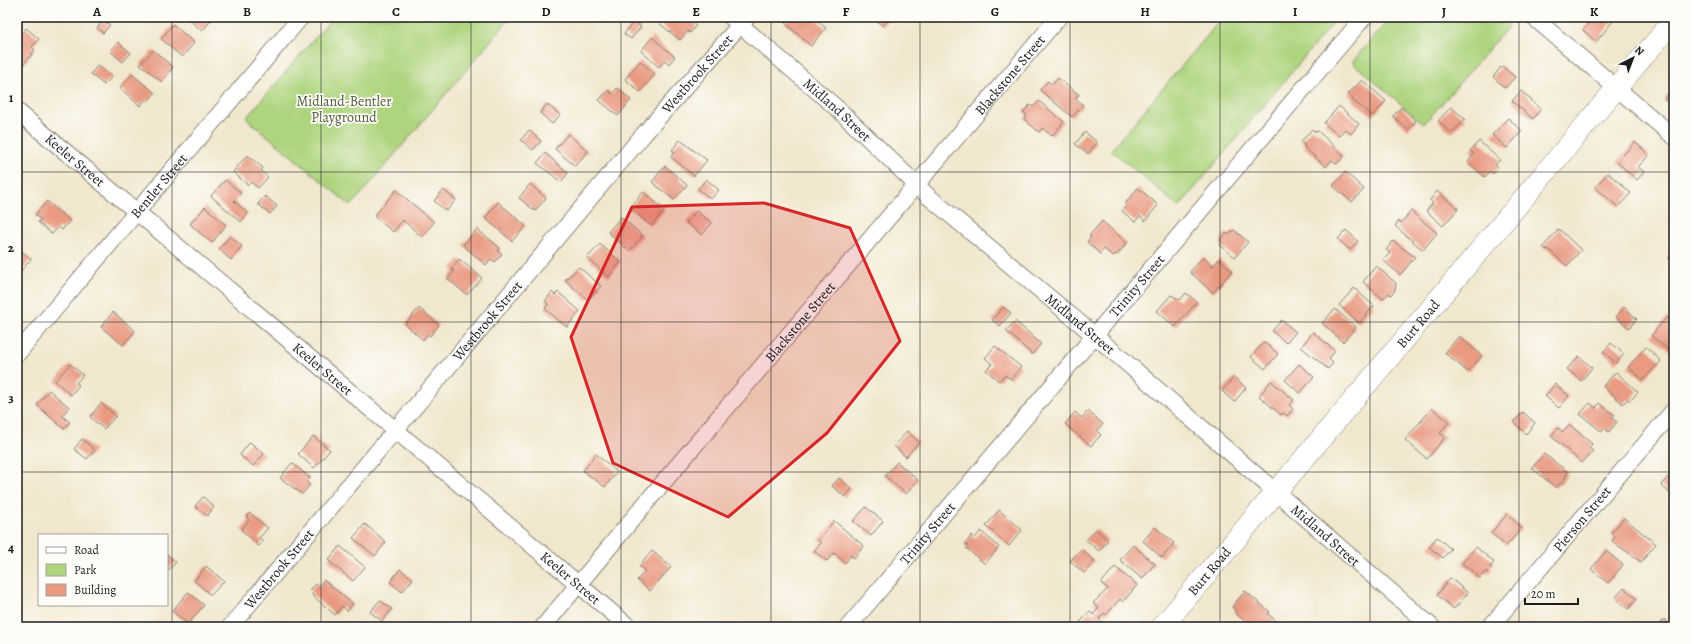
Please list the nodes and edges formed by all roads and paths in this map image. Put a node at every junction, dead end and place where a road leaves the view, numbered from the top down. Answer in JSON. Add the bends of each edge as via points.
{"nodes":[{"id":1,"x":301,"y":17,"type":"edge"},
{"id":2,"x":1058,"y":17,"type":"edge"},
{"id":3,"x":1364,"y":17,"type":"edge"},
{"id":4,"x":1533,"y":17,"type":"edge"},
{"id":5,"x":739,"y":20,"type":"edge"},
{"id":6,"x":1674,"y":20,"type":"edge"},
{"id":7,"x":1616,"y":88,"type":"junction"},
{"id":8,"x":17,"y":111,"type":"edge"},
{"id":9,"x":1674,"y":137,"type":"edge"},
{"id":10,"x":916,"y":185,"type":"junction"},
{"id":11,"x":137,"y":212,"type":"junction"},
{"id":12,"x":1095,"y":336,"type":"junction"},
{"id":13,"x":17,"y":354,"type":"edge"},
{"id":14,"x":1674,"y":410,"type":"edge"},
{"id":15,"x":396,"y":431,"type":"junction"},
{"id":16,"x":1277,"y":491,"type":"junction"},
{"id":17,"x":579,"y":585,"type":"junction"},
{"id":18,"x":230,"y":627,"type":"edge"},
{"id":19,"x":543,"y":627,"type":"edge"},
{"id":20,"x":629,"y":627,"type":"edge"},
{"id":21,"x":848,"y":627,"type":"edge"},
{"id":22,"x":1162,"y":627,"type":"edge"},
{"id":23,"x":1432,"y":627,"type":"edge"},
{"id":24,"x":1490,"y":627,"type":"edge"}],
"edges":[{"from":1,"to":11,"type":"street","name":"Bentler Street"},
{"from":2,"to":10,"type":"street","name":"Blackstone Street"},
{"from":3,"to":12,"type":"street","name":"Trinity Street"},
{"from":4,"to":7,"type":"street"},
{"from":5,"to":10,"type":"street","name":"Midland Street","via":[[839,110]]},
{"from":5,"to":15,"type":"street","name":"Westbrook Street"},
{"from":6,"to":7,"type":"street","name":"Burt Road"},
{"from":7,"to":9,"type":"street"},
{"from":7,"to":16,"type":"street","name":"Burt Road"},
{"from":8,"to":11,"type":"street","name":"Keeler Street"},
{"from":10,"to":12,"type":"street","name":"Midland Street"},
{"from":10,"to":17,"type":"street","name":"Blackstone Street"},
{"from":11,"to":13,"type":"street","name":"Bentler Street"},
{"from":11,"to":15,"type":"street","name":"Keeler Street"},
{"from":12,"to":16,"type":"street","name":"Midland Street"},
{"from":12,"to":21,"type":"street","name":"Trinity Street"},
{"from":14,"to":24,"type":"street","name":"Pierson Street"},
{"from":15,"to":17,"type":"street","name":"Keeler Street"},
{"from":15,"to":18,"type":"street","name":"Westbrook Street"},
{"from":16,"to":22,"type":"street","name":"Burt Road"},
{"from":16,"to":23,"type":"street","name":"Midland Street"},
{"from":17,"to":19,"type":"street","name":"Blackstone Street"},
{"from":17,"to":20,"type":"street","name":"Keeler Street"}]}
